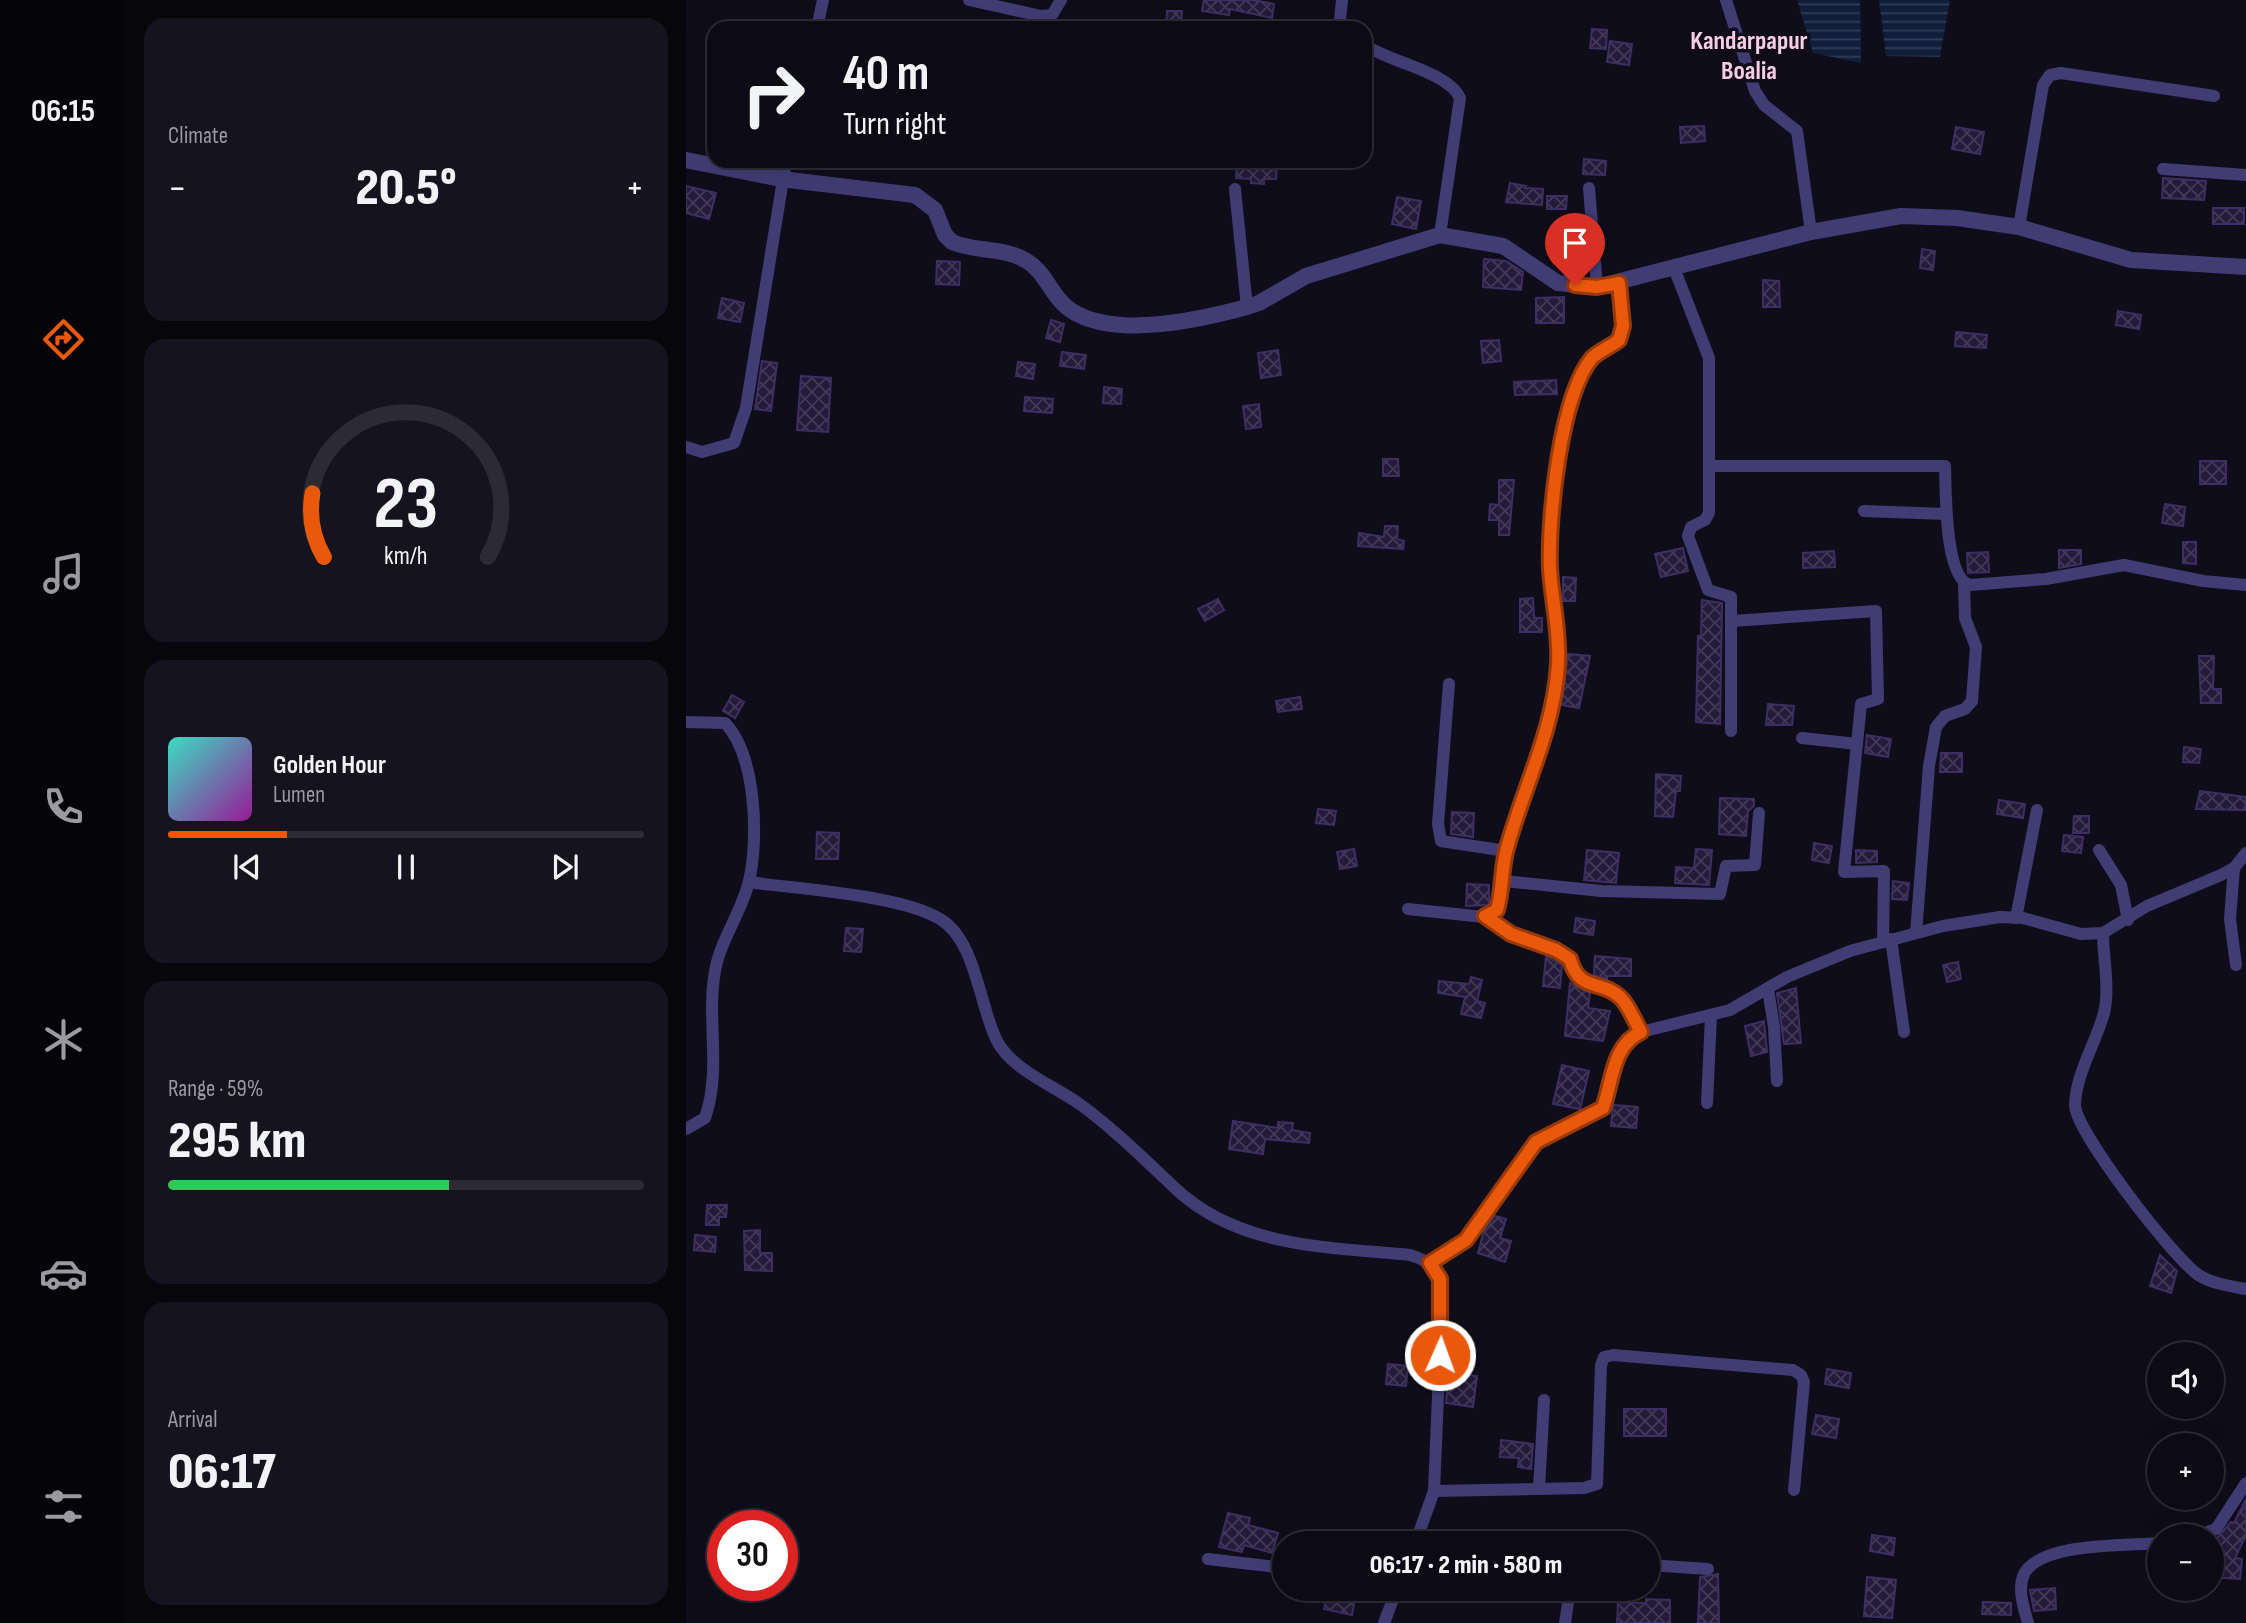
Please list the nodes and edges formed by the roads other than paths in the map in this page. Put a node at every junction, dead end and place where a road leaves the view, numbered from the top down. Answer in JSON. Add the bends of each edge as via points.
{"nodes":[{"id":1,"x":823,"y":0,"type":"edge"},
{"id":2,"x":969,"y":0,"type":"edge"},
{"id":3,"x":1062,"y":0,"type":"edge"},
{"id":4,"x":1342,"y":0,"type":"edge"},
{"id":5,"x":1726,"y":0,"type":"edge"},
{"id":6,"x":818,"y":21,"type":"edge"},
{"id":7,"x":1343,"y":21,"type":"edge"},
{"id":8,"x":1372,"y":50,"type":"edge"},
{"id":9,"x":2214,"y":96,"type":"dead end"},
{"id":10,"x":686,"y":160,"type":"edge"},
{"id":11,"x":707,"y":164,"type":"edge"},
{"id":12,"x":726,"y":168,"type":"edge"},
{"id":13,"x":784,"y":168,"type":"edge"},
{"id":14,"x":2163,"y":169,"type":"dead end"},
{"id":15,"x":2246,"y":175,"type":"edge"},
{"id":16,"x":781,"y":179,"type":"junction"},
{"id":17,"x":1589,"y":188,"type":"dead end"},
{"id":18,"x":1236,"y":189,"type":"dead end"},
{"id":19,"x":2019,"y":227,"type":"junction"},
{"id":20,"x":1811,"y":232,"type":"junction"},
{"id":21,"x":1440,"y":235,"type":"junction"},
{"id":22,"x":2246,"y":267,"type":"edge"},
{"id":23,"x":1674,"y":268,"type":"junction"},
{"id":24,"x":1619,"y":283,"type":"junction"},
{"id":25,"x":1597,"y":287,"type":"junction"},
{"id":26,"x":1247,"y":307,"type":"junction"},
{"id":27,"x":686,"y":447,"type":"edge"},
{"id":28,"x":1710,"y":466,"type":"junction"},
{"id":29,"x":1864,"y":511,"type":"dead end"},
{"id":30,"x":1946,"y":514,"type":"junction"},
{"id":31,"x":1964,"y":583,"type":"junction"},
{"id":32,"x":2246,"y":584,"type":"edge"},
{"id":33,"x":1732,"y":621,"type":"junction"},
{"id":34,"x":1449,"y":684,"type":"dead end"},
{"id":35,"x":686,"y":722,"type":"edge"},
{"id":36,"x":1731,"y":731,"type":"dead end"},
{"id":37,"x":1802,"y":738,"type":"dead end"},
{"id":38,"x":1857,"y":744,"type":"junction"},
{"id":39,"x":2037,"y":810,"type":"dead end"},
{"id":40,"x":1759,"y":813,"type":"dead end"},
{"id":41,"x":2099,"y":850,"type":"dead end"},
{"id":42,"x":1506,"y":851,"type":"junction"},
{"id":43,"x":2246,"y":853,"type":"edge"},
{"id":44,"x":2234,"y":867,"type":"junction"},
{"id":45,"x":1504,"y":881,"type":"junction"},
{"id":46,"x":749,"y":882,"type":"junction"},
{"id":47,"x":1408,"y":909,"type":"dead end"},
{"id":48,"x":1485,"y":916,"type":"junction"},
{"id":49,"x":2016,"y":918,"type":"junction"},
{"id":50,"x":2128,"y":920,"type":"junction"},
{"id":51,"x":1916,"y":933,"type":"junction"},
{"id":52,"x":2103,"y":933,"type":"junction"},
{"id":53,"x":1887,"y":940,"type":"junction"},
{"id":54,"x":2236,"y":965,"type":"dead end"},
{"id":55,"x":1768,"y":989,"type":"junction"},
{"id":56,"x":1712,"y":1016,"type":"junction"},
{"id":57,"x":1641,"y":1032,"type":"junction"},
{"id":58,"x":1904,"y":1032,"type":"dead end"},
{"id":59,"x":1777,"y":1081,"type":"dead end"},
{"id":60,"x":1707,"y":1103,"type":"dead end"},
{"id":61,"x":686,"y":1129,"type":"edge"},
{"id":62,"x":1430,"y":1263,"type":"junction"},
{"id":63,"x":2246,"y":1289,"type":"edge"},
{"id":64,"x":1544,"y":1400,"type":"dead end"},
{"id":65,"x":2246,"y":1483,"type":"edge"},
{"id":66,"x":1539,"y":1489,"type":"junction"},
{"id":67,"x":1794,"y":1490,"type":"dead end"},
{"id":68,"x":1434,"y":1491,"type":"junction"},
{"id":69,"x":2220,"y":1524,"type":"edge"},
{"id":70,"x":1420,"y":1531,"type":"edge"},
{"id":71,"x":2147,"y":1544,"type":"edge"},
{"id":72,"x":1208,"y":1559,"type":"dead end"},
{"id":73,"x":1660,"y":1566,"type":"edge"},
{"id":74,"x":1272,"y":1567,"type":"edge"},
{"id":75,"x":1707,"y":1569,"type":"dead end"},
{"id":76,"x":1392,"y":1601,"type":"edge"},
{"id":77,"x":1568,"y":1601,"type":"edge"},
{"id":78,"x":1384,"y":1623,"type":"edge"},
{"id":79,"x":1565,"y":1623,"type":"edge"},
{"id":80,"x":2028,"y":1623,"type":"edge"}],
"edges":[{"from":1,"to":6,"type":"street"},
{"from":2,"to":3,"type":"street","via":[[1041,16],[1052,15]]},
{"from":4,"to":7,"type":"street"},
{"from":5,"to":20,"type":"street","via":[[1755,91],[1764,105],[1797,131]]},
{"from":8,"to":21,"type":"street","via":[[1448,81],[1460,98]]},
{"from":9,"to":19,"type":"street","via":[[2050,75],[2043,85]]},
{"from":10,"to":11,"type":"street"},
{"from":12,"to":16,"type":"street"},
{"from":13,"to":16,"type":"street"},
{"from":14,"to":15,"type":"street"},
{"from":16,"to":26,"type":"street","via":[[915,195],[935,210],[952,242],[1023,258],[1036,267],[1069,310],[1088,319],[1165,323]]},
{"from":16,"to":27,"type":"street","via":[[742,419],[734,443],[702,452]]},
{"from":17,"to":25,"type":"street"},
{"from":18,"to":26,"type":"street"},
{"from":19,"to":20,"type":"street","via":[[1900,216]]},
{"from":19,"to":22,"type":"street","via":[[2117,257]]},
{"from":20,"to":23,"type":"street"},
{"from":21,"to":25,"type":"street","via":[[1503,246],[1558,283]]},
{"from":21,"to":26,"type":"street","via":[[1306,276]]},
{"from":23,"to":24,"type":"street"},
{"from":23,"to":28,"type":"street","via":[[1709,358]]},
{"from":24,"to":25,"type":"street"},
{"from":24,"to":42,"type":"street","via":[[1621,336],[1594,356],[1571,399],[1552,512],[1550,567],[1557,673],[1545,743]]},
{"from":28,"to":30,"type":"street","via":[[1945,466]]},
{"from":28,"to":33,"type":"street","via":[[1708,517],[1691,527],[1688,536],[1708,590],[1731,597]]},
{"from":29,"to":30,"type":"street"},
{"from":30,"to":31,"type":"street","via":[[1954,561]]},
{"from":31,"to":32,"type":"street","via":[[2046,579],[2124,565],[2203,581]]},
{"from":31,"to":51,"type":"street","via":[[1965,618],[1976,646],[1972,701],[1965,709],[1945,716],[1936,727]]},
{"from":33,"to":36,"type":"street"},
{"from":33,"to":38,"type":"street","via":[[1876,611],[1878,699],[1861,704]]},
{"from":34,"to":42,"type":"street","via":[[1438,824],[1441,841]]},
{"from":35,"to":46,"type":"street","via":[[725,723],[737,735],[752,807]]},
{"from":37,"to":38,"type":"street"},
{"from":38,"to":53,"type":"street","via":[[1843,872],[1884,871]]},
{"from":39,"to":49,"type":"street"},
{"from":40,"to":45,"type":"street","via":[[1755,865],[1726,866],[1720,894],[1601,891]]},
{"from":41,"to":50,"type":"street","via":[[2121,885]]},
{"from":42,"to":45,"type":"street"},
{"from":43,"to":44,"type":"street"},
{"from":44,"to":50,"type":"street","via":[[2147,906]]},
{"from":44,"to":54,"type":"street","via":[[2230,919]]},
{"from":45,"to":48,"type":"street","via":[[1497,910]]},
{"from":46,"to":61,"type":"street","via":[[725,935],[715,971],[716,1067],[710,1103],[705,1118]]},
{"from":46,"to":62,"type":"street","via":[[916,907],[943,920],[962,940],[998,1042],[1010,1058],[1080,1104],[1176,1190],[1227,1223],[1278,1241],[1410,1255]]},
{"from":47,"to":48,"type":"street"},
{"from":48,"to":57,"type":"street","via":[[1511,934],[1570,959],[1584,983],[1621,998]]},
{"from":49,"to":51,"type":"street","via":[[1973,920]]},
{"from":49,"to":52,"type":"street","via":[[2081,934]]},
{"from":50,"to":52,"type":"street"},
{"from":51,"to":53,"type":"street"},
{"from":52,"to":63,"type":"street","via":[[2104,1011],[2079,1087],[2077,1119],[2112,1173],[2182,1260],[2198,1275]]},
{"from":53,"to":55,"type":"street","via":[[1825,961]]},
{"from":53,"to":58,"type":"street"},
{"from":55,"to":56,"type":"street"},
{"from":55,"to":59,"type":"street"},
{"from":56,"to":57,"type":"street"},
{"from":56,"to":60,"type":"street"},
{"from":57,"to":62,"type":"street","via":[[1626,1039],[1620,1050],[1603,1108],[1536,1142],[1466,1240]]},
{"from":62,"to":68,"type":"street","via":[[1440,1279],[1442,1301]]},
{"from":64,"to":66,"type":"street"},
{"from":65,"to":69,"type":"street"},
{"from":66,"to":67,"type":"street","via":[[1597,1484],[1601,1365],[1604,1357],[1613,1355],[1794,1370],[1801,1375]]},
{"from":66,"to":68,"type":"street"},
{"from":68,"to":70,"type":"street"},
{"from":71,"to":80,"type":"street","via":[[2040,1556],[2024,1575],[2021,1596]]},
{"from":72,"to":74,"type":"street"},
{"from":73,"to":75,"type":"street"},
{"from":76,"to":78,"type":"street"},
{"from":77,"to":79,"type":"street"}]}
